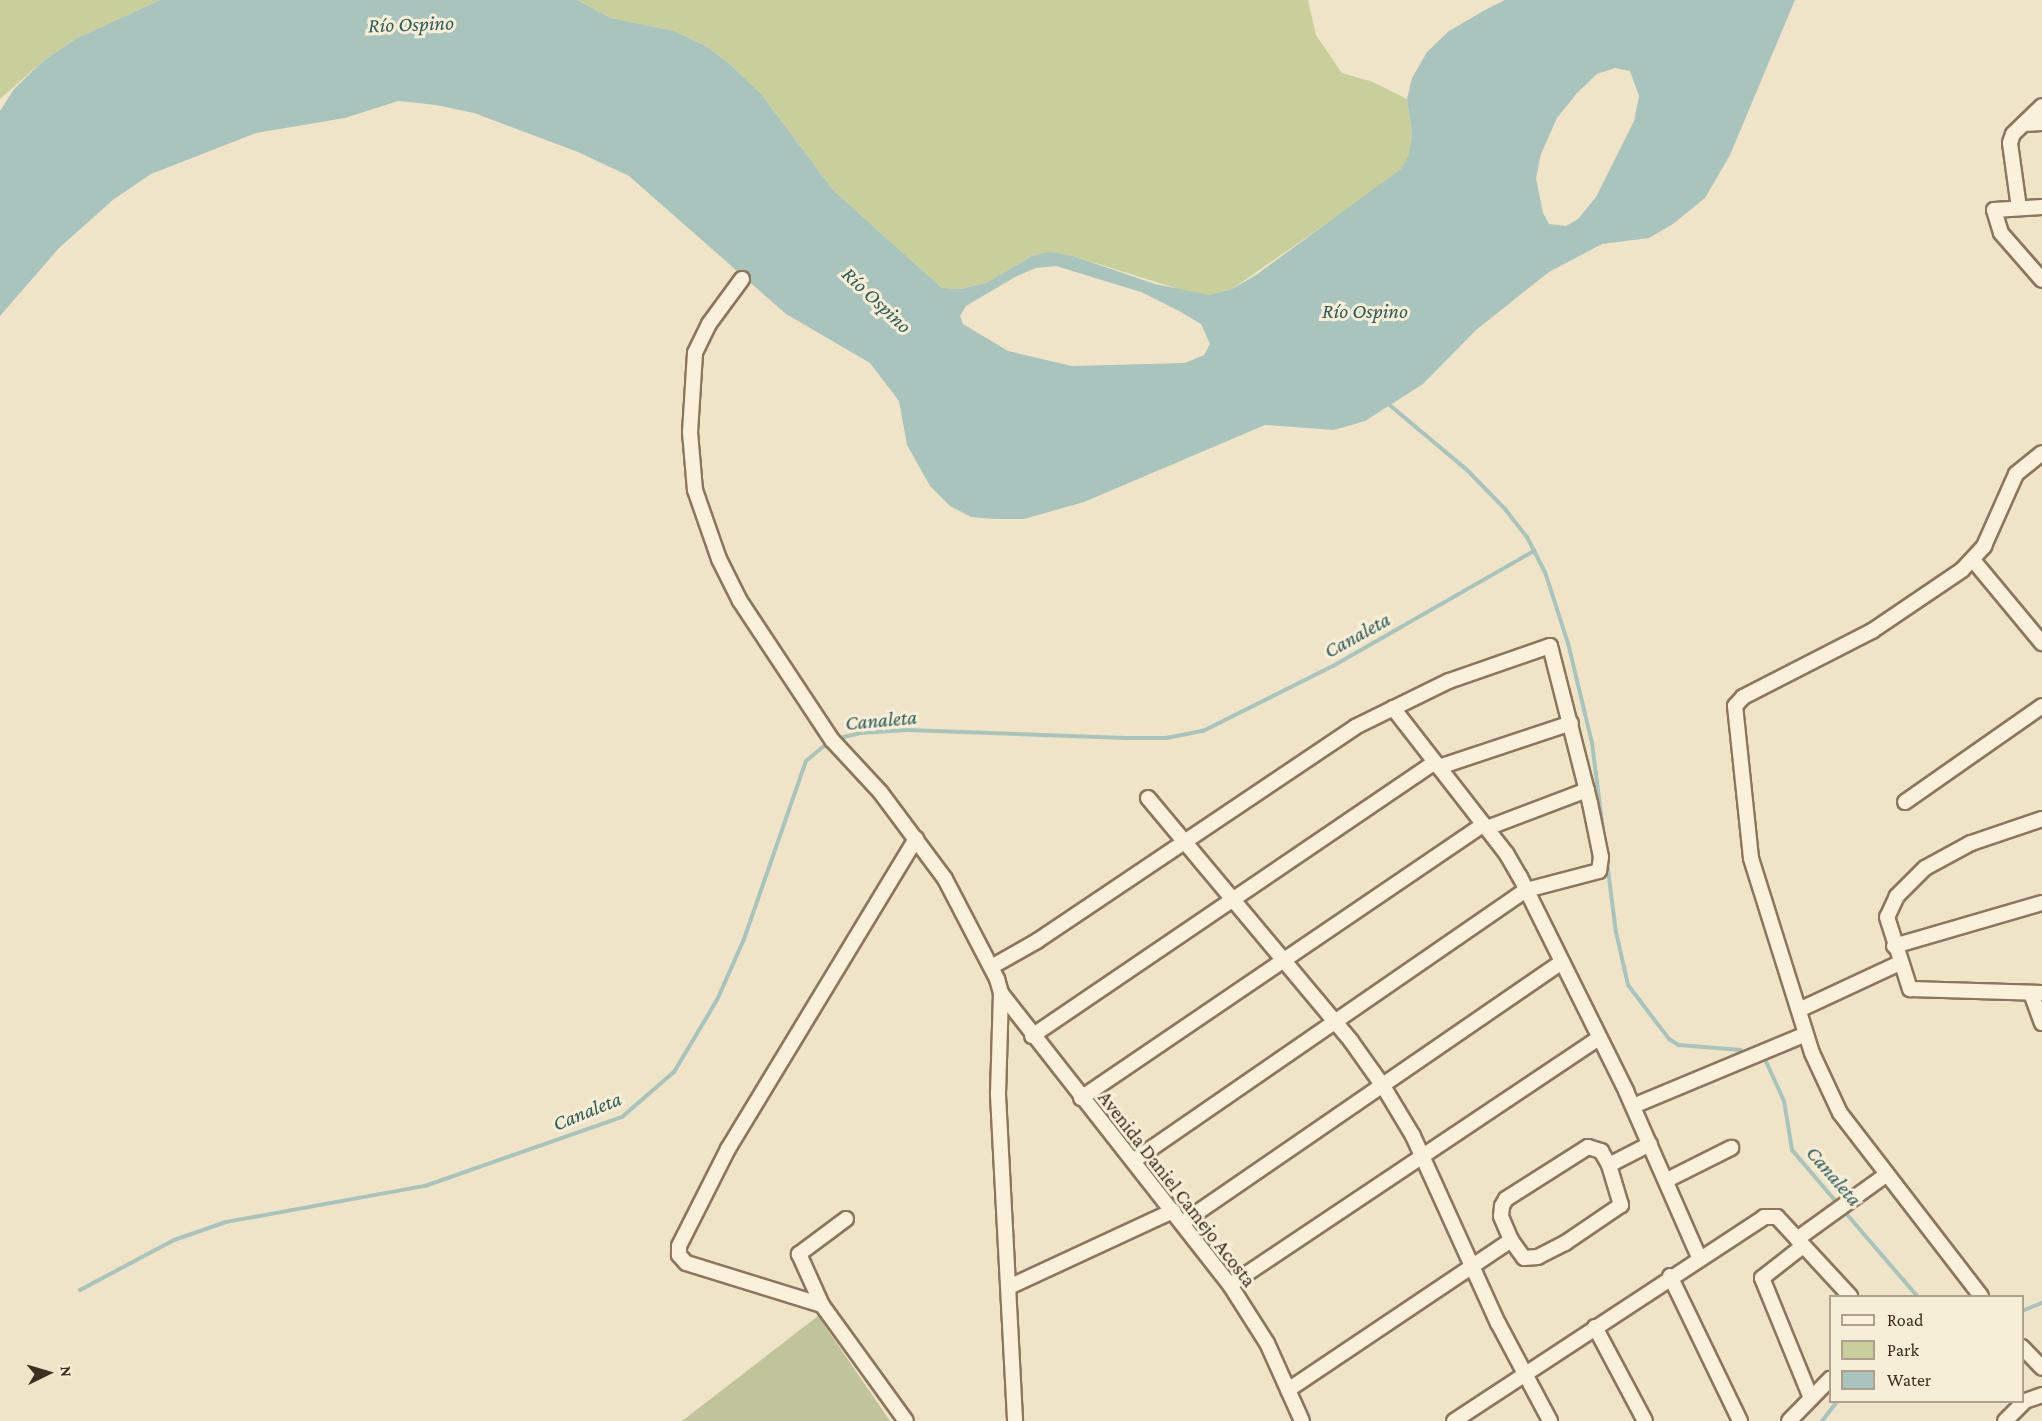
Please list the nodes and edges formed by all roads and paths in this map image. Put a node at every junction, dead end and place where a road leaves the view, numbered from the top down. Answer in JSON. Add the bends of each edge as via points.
{"nodes":[{"id":1,"x":2042,"y":106,"type":"edge"},
{"id":2,"x":2042,"y":123,"type":"edge"},
{"id":3,"x":2024,"y":124,"type":"junction"},
{"id":4,"x":2042,"y":207,"type":"edge"},
{"id":5,"x":2019,"y":208,"type":"junction"},
{"id":6,"x":742,"y":279,"type":"dead end"},
{"id":7,"x":2042,"y":280,"type":"edge"},
{"id":8,"x":2042,"y":453,"type":"edge"},
{"id":9,"x":1973,"y":560,"type":"junction"},
{"id":10,"x":2042,"y":643,"type":"edge"},
{"id":11,"x":2042,"y":706,"type":"edge"},
{"id":12,"x":1393,"y":708,"type":"junction"},
{"id":13,"x":1571,"y":723,"type":"junction"},
{"id":14,"x":1437,"y":765,"type":"junction"},
{"id":15,"x":1587,"y":790,"type":"junction"},
{"id":16,"x":1148,"y":798,"type":"dead end"},
{"id":17,"x":1905,"y":802,"type":"dead end"},
{"id":18,"x":2042,"y":819,"type":"edge"},
{"id":19,"x":1485,"y":826,"type":"junction"},
{"id":20,"x":916,"y":839,"type":"junction"},
{"id":21,"x":1186,"y":839,"type":"junction"},
{"id":22,"x":1527,"y":890,"type":"junction"},
{"id":23,"x":1232,"y":898,"type":"junction"},
{"id":24,"x":2042,"y":903,"type":"edge"},
{"id":25,"x":1894,"y":946,"type":"junction"},
{"id":26,"x":1282,"y":961,"type":"junction"},
{"id":27,"x":1562,"y":962,"type":"junction"},
{"id":28,"x":1900,"y":963,"type":"junction"},
{"id":29,"x":993,"y":966,"type":"junction"},
{"id":30,"x":1001,"y":993,"type":"junction"},
{"id":31,"x":2036,"y":993,"type":"edge"},
{"id":32,"x":1799,"y":1010,"type":"junction"},
{"id":33,"x":1335,"y":1023,"type":"junction"},
{"id":34,"x":2042,"y":1023,"type":"edge"},
{"id":35,"x":1806,"y":1034,"type":"junction"},
{"id":36,"x":1032,"y":1036,"type":"junction"},
{"id":37,"x":1599,"y":1038,"type":"junction"},
{"id":38,"x":1383,"y":1086,"type":"junction"},
{"id":39,"x":1081,"y":1098,"type":"junction"},
{"id":40,"x":1633,"y":1106,"type":"junction"},
{"id":41,"x":1650,"y":1144,"type":"junction"},
{"id":42,"x":1731,"y":1148,"type":"dead end"},
{"id":43,"x":1422,"y":1155,"type":"junction"},
{"id":44,"x":1133,"y":1161,"type":"junction"},
{"id":45,"x":1609,"y":1165,"type":"junction"},
{"id":46,"x":1887,"y":1174,"type":"junction"},
{"id":47,"x":1667,"y":1180,"type":"junction"},
{"id":48,"x":1173,"y":1211,"type":"junction"},
{"id":49,"x":846,"y":1219,"type":"dead end"},
{"id":50,"x":1182,"y":1223,"type":"junction"},
{"id":51,"x":1511,"y":1240,"type":"junction"},
{"id":52,"x":1800,"y":1243,"type":"junction"},
{"id":53,"x":1699,"y":1257,"type":"junction"},
{"id":54,"x":1472,"y":1266,"type":"junction"},
{"id":55,"x":1670,"y":1276,"type":"junction"},
{"id":56,"x":1230,"y":1285,"type":"junction"},
{"id":57,"x":1009,"y":1287,"type":"junction"},
{"id":58,"x":1849,"y":1295,"type":"edge"},
{"id":59,"x":1980,"y":1295,"type":"edge"},
{"id":60,"x":822,"y":1305,"type":"junction"},
{"id":61,"x":1595,"y":1327,"type":"junction"},
{"id":62,"x":2024,"y":1349,"type":"edge"},
{"id":63,"x":2042,"y":1368,"type":"edge"},
{"id":64,"x":1526,"y":1373,"type":"junction"},
{"id":65,"x":1829,"y":1380,"type":"edge"},
{"id":66,"x":1288,"y":1390,"type":"junction"},
{"id":67,"x":2042,"y":1395,"type":"edge"},
{"id":68,"x":1811,"y":1398,"type":"junction"},
{"id":69,"x":2024,"y":1402,"type":"edge"},
{"id":70,"x":2023,"y":1403,"type":"edge"},
{"id":71,"x":906,"y":1421,"type":"edge"},
{"id":72,"x":1015,"y":1421,"type":"edge"},
{"id":73,"x":1302,"y":1421,"type":"edge"},
{"id":74,"x":1454,"y":1421,"type":"edge"},
{"id":75,"x":1550,"y":1421,"type":"edge"},
{"id":76,"x":1646,"y":1421,"type":"edge"},
{"id":77,"x":1740,"y":1421,"type":"edge"},
{"id":78,"x":1790,"y":1421,"type":"edge"},
{"id":79,"x":2005,"y":1421,"type":"edge"}],
"edges":[{"from":1,"to":3,"type":"street"},
{"from":2,"to":3,"type":"street"},
{"from":3,"to":5,"type":"street","via":[[2010,143]]},
{"from":4,"to":5,"type":"street"},
{"from":5,"to":7,"type":"street","via":[[1994,210],[1995,218],[2001,233]]},
{"from":6,"to":20,"type":"street","via":[[709,324],[695,352],[690,432],[695,490],[719,559],[740,601],[832,740],[881,793]]},
{"from":8,"to":9,"type":"street","via":[[2016,474],[1984,546]]},
{"from":9,"to":10,"type":"street"},
{"from":9,"to":32,"type":"street","via":[[1881,626],[1743,697],[1735,706],[1751,858]]},
{"from":11,"to":17,"type":"street"},
{"from":12,"to":13,"type":"street","via":[[1449,681],[1550,646]]},
{"from":12,"to":14,"type":"street"},
{"from":12,"to":21,"type":"street","via":[[1337,738]]},
{"from":13,"to":14,"type":"street"},
{"from":13,"to":15,"type":"street"},
{"from":14,"to":19,"type":"street"},
{"from":14,"to":23,"type":"street"},
{"from":15,"to":19,"type":"street"},
{"from":15,"to":22,"type":"street","via":[[1601,857],[1599,871]]},
{"from":16,"to":21,"type":"street"},
{"from":18,"to":25,"type":"street","via":[[1971,843],[1909,881],[1887,916]]},
{"from":19,"to":22,"type":"street"},
{"from":19,"to":26,"type":"street"},
{"from":20,"to":29,"type":"street","via":[[966,913]]},
{"from":20,"to":60,"type":"street","via":[[728,1149],[679,1246],[679,1255],[686,1263]]},
{"from":21,"to":23,"type":"street"},
{"from":21,"to":29,"type":"street"},
{"from":22,"to":27,"type":"street"},
{"from":22,"to":33,"type":"street"},
{"from":23,"to":26,"type":"street"},
{"from":23,"to":36,"type":"street"},
{"from":24,"to":25,"type":"street"},
{"from":25,"to":28,"type":"street"},
{"from":26,"to":33,"type":"street"},
{"from":26,"to":39,"type":"street"},
{"from":27,"to":37,"type":"street"},
{"from":27,"to":38,"type":"street"},
{"from":28,"to":31,"type":"street","via":[[1910,989]]},
{"from":28,"to":32,"type":"street"},
{"from":29,"to":30,"type":"street"},
{"from":30,"to":36,"type":"street","name":"Avenida Daniel Camejo Acosta"},
{"from":30,"to":57,"type":"street","via":[[998,1095]]},
{"from":31,"to":34,"type":"street"},
{"from":32,"to":35,"type":"street"},
{"from":33,"to":38,"type":"street"},
{"from":33,"to":44,"type":"street"},
{"from":35,"to":40,"type":"street"},
{"from":35,"to":46,"type":"street","via":[[1840,1113]]},
{"from":36,"to":39,"type":"street","name":"Avenida Daniel Camejo Acosta"},
{"from":37,"to":40,"type":"street"},
{"from":37,"to":43,"type":"street"},
{"from":38,"to":43,"type":"street"},
{"from":38,"to":50,"type":"street"},
{"from":39,"to":44,"type":"street","name":"Avenida Daniel Camejo Acosta"},
{"from":40,"to":41,"type":"street"},
{"from":41,"to":45,"type":"street"},
{"from":41,"to":47,"type":"street"},
{"from":42,"to":47,"type":"street"},
{"from":43,"to":54,"type":"street"},
{"from":43,"to":56,"type":"street"},
{"from":44,"to":48,"type":"street","name":"Avenida Daniel Camejo Acosta"},
{"from":45,"to":51,"type":"street","via":[[1601,1151],[1588,1147],[1506,1199],[1501,1216]]},
{"from":45,"to":51,"type":"street","via":[[1621,1198],[1617,1210],[1531,1259],[1519,1254]]},
{"from":46,"to":52,"type":"street"},
{"from":46,"to":59,"type":"street"},
{"from":47,"to":53,"type":"street"},
{"from":48,"to":50,"type":"street","name":"Avenida Daniel Camejo Acosta"},
{"from":48,"to":57,"type":"street"},
{"from":49,"to":60,"type":"street","via":[[799,1254]]},
{"from":50,"to":56,"type":"street","name":"Avenida Daniel Camejo Acosta"},
{"from":51,"to":54,"type":"street"},
{"from":52,"to":53,"type":"street","via":[[1770,1215]]},
{"from":52,"to":58,"type":"street"},
{"from":52,"to":68,"type":"street","via":[[1762,1278]]},
{"from":53,"to":55,"type":"street"},
{"from":54,"to":64,"type":"street"},
{"from":54,"to":66,"type":"street"},
{"from":55,"to":61,"type":"street"},
{"from":55,"to":77,"type":"street"},
{"from":56,"to":66,"type":"street","name":"Avenida Daniel Camejo Acosta","via":[[1267,1343]]},
{"from":57,"to":72,"type":"street"},
{"from":60,"to":71,"type":"street"},
{"from":61,"to":64,"type":"street"},
{"from":61,"to":76,"type":"street"},
{"from":62,"to":63,"type":"street"},
{"from":64,"to":74,"type":"street"},
{"from":64,"to":75,"type":"street"},
{"from":65,"to":68,"type":"street"},
{"from":66,"to":73,"type":"street","name":"Avenida Daniel Camejo Acosta"},
{"from":67,"to":69,"type":"street"},
{"from":68,"to":78,"type":"street"},
{"from":70,"to":79,"type":"street"}]}
